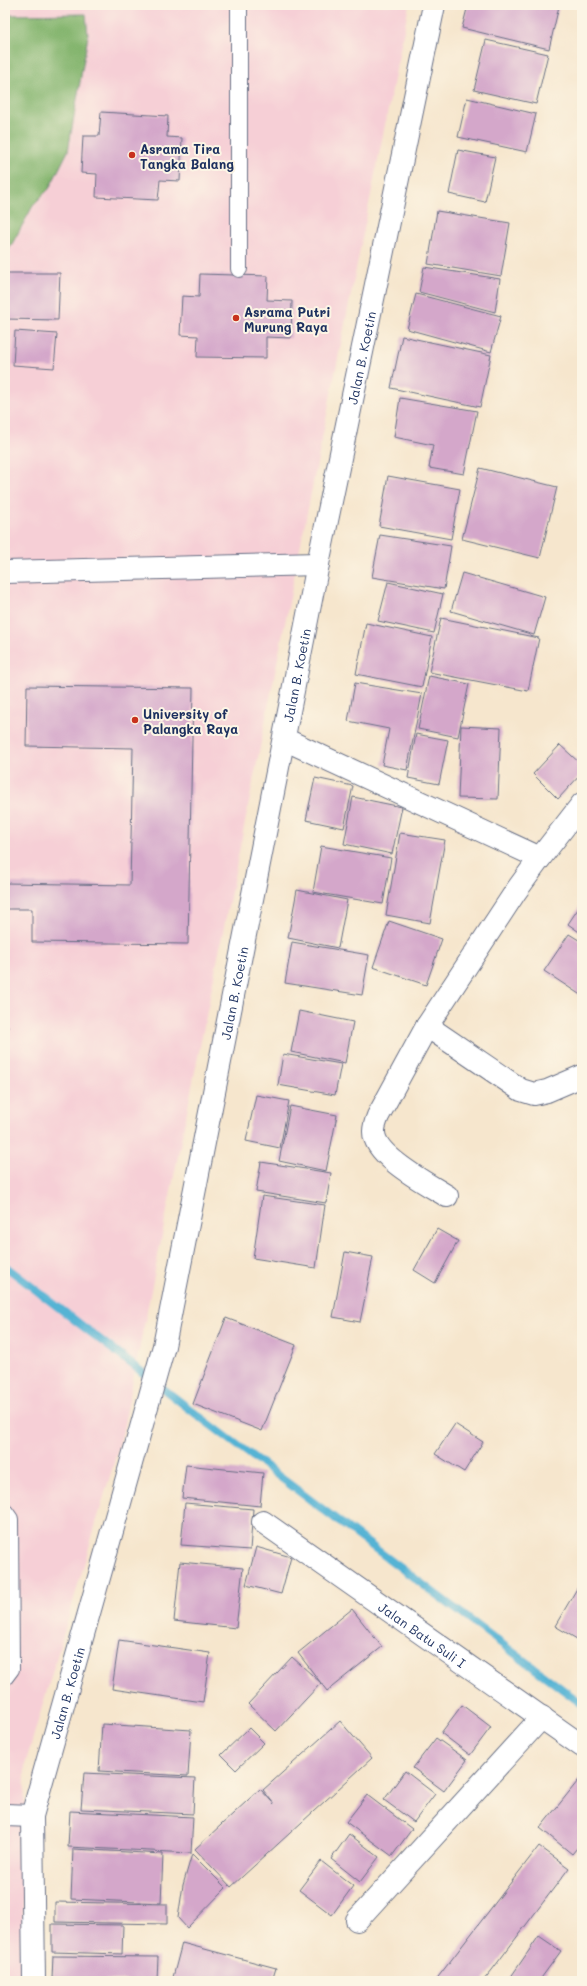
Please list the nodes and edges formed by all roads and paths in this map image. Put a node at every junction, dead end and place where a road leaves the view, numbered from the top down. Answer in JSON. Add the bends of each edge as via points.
{"nodes":[{"id":1,"x":239,"y":5,"type":"edge"},
{"id":2,"x":434,"y":5,"type":"edge"},
{"id":3,"x":239,"y":269,"type":"dead end"},
{"id":4,"x":318,"y":564,"type":"junction"},
{"id":5,"x":5,"y":572,"type":"edge"},
{"id":6,"x":284,"y":739,"type":"junction"},
{"id":7,"x":582,"y":804,"type":"edge"},
{"id":8,"x":540,"y":858,"type":"junction"},
{"id":9,"x":427,"y":1026,"type":"junction"},
{"id":10,"x":582,"y":1076,"type":"edge"},
{"id":11,"x":447,"y":1196,"type":"dead end"},
{"id":12,"x":5,"y":1512,"type":"edge"},
{"id":13,"x":263,"y":1522,"type":"dead end"},
{"id":14,"x":5,"y":1677,"type":"edge"},
{"id":15,"x":542,"y":1718,"type":"junction"},
{"id":16,"x":582,"y":1746,"type":"edge"},
{"id":17,"x":5,"y":1815,"type":"edge"},
{"id":18,"x":32,"y":1816,"type":"junction"},
{"id":19,"x":357,"y":1920,"type":"dead end"},
{"id":20,"x":34,"y":1981,"type":"edge"}],
"edges":[{"from":1,"to":3,"type":"lane"},
{"from":2,"to":4,"type":"street","name":"Jalan B. Koetin"},
{"from":4,"to":5,"type":"street"},
{"from":4,"to":6,"type":"street","name":"Jalan B. Koetin"},
{"from":6,"to":8,"type":"street"},
{"from":6,"to":18,"type":"street","name":"Jalan B. Koetin","via":[[164,1346]]},
{"from":7,"to":8,"type":"street"},
{"from":8,"to":9,"type":"street"},
{"from":9,"to":10,"type":"street","via":[[521,1090],[534,1094]]},
{"from":9,"to":11,"type":"street","via":[[378,1116],[374,1132],[381,1150]]},
{"from":12,"to":14,"type":"lane","via":[[10,1519],[11,1669]]},
{"from":13,"to":15,"type":"street","name":"Jalan Batu Suli I"},
{"from":15,"to":16,"type":"street","name":"Jalan Batu Suli I"},
{"from":15,"to":19,"type":"street"},
{"from":17,"to":18,"type":"street"},
{"from":18,"to":20,"type":"street","name":"Jalan B. Koetin"}]}
